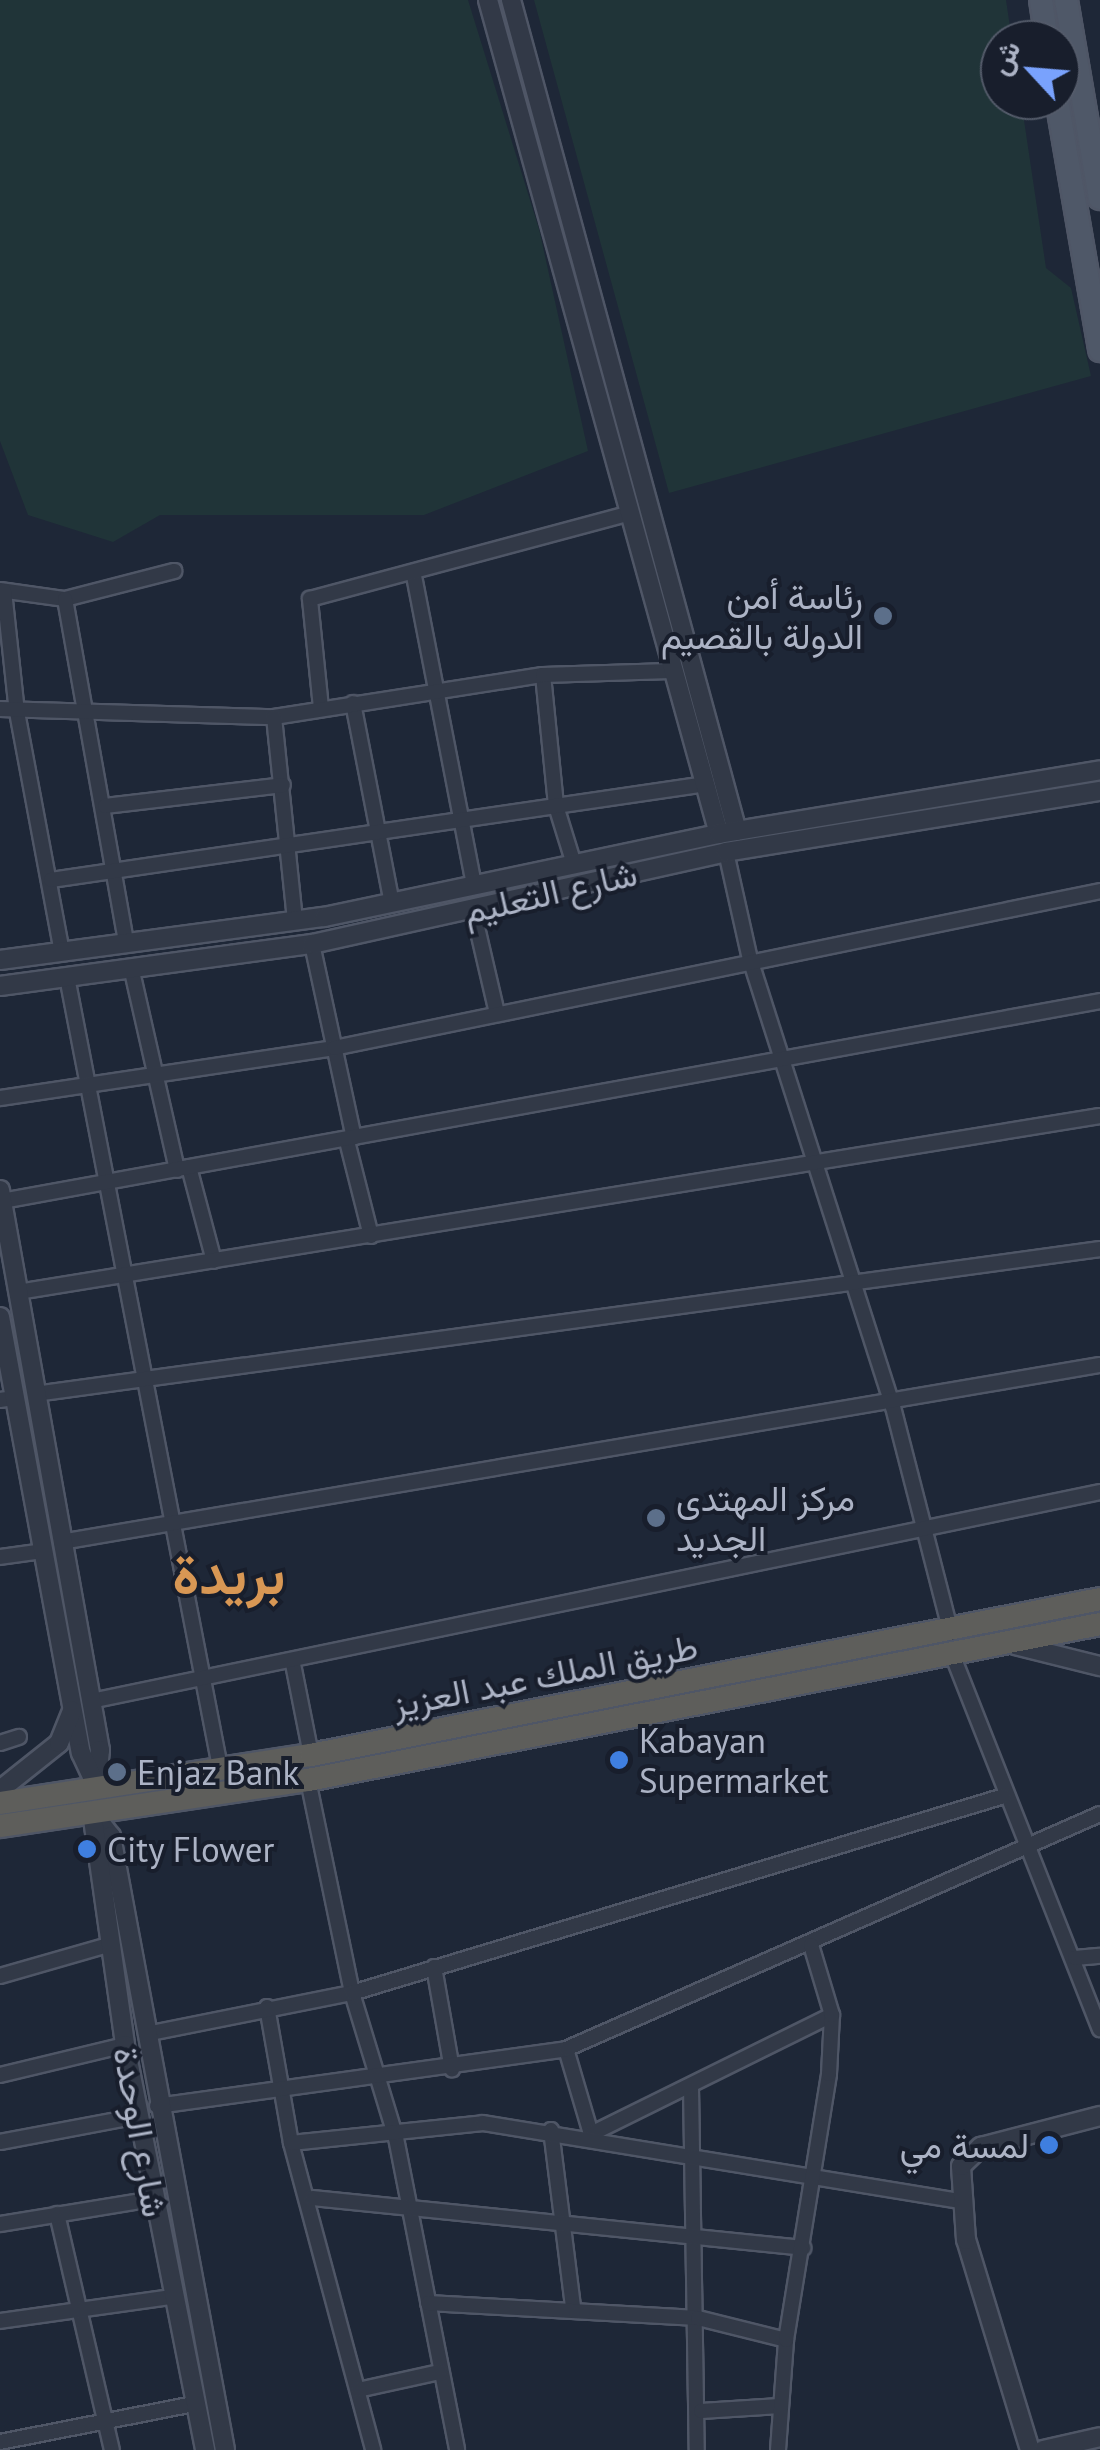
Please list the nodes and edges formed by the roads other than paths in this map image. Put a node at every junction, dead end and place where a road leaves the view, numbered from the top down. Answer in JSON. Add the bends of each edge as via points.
{"nodes":[{"id":1,"x":488,"y":0,"type":"edge"},
{"id":2,"x":511,"y":0,"type":"edge"},
{"id":3,"x":1066,"y":0,"type":"edge"},
{"id":4,"x":1060,"y":120,"type":"edge"},
{"id":5,"x":1100,"y":198,"type":"edge"},
{"id":6,"x":1100,"y":350,"type":"edge"},
{"id":7,"x":624,"y":515,"type":"junction"},
{"id":8,"x":174,"y":571,"type":"dead end"},
{"id":9,"x":414,"y":576,"type":"junction"},
{"id":10,"x":2,"y":590,"type":"edge"},
{"id":11,"x":65,"y":599,"type":"junction"},
{"id":12,"x":670,"y":670,"type":"junction"},
{"id":13,"x":543,"y":675,"type":"junction"},
{"id":14,"x":430,"y":694,"type":"junction"},
{"id":15,"x":354,"y":702,"type":"junction"},
{"id":16,"x":321,"y":708,"type":"junction"},
{"id":17,"x":0,"y":709,"type":"edge"},
{"id":18,"x":16,"y":712,"type":"junction"},
{"id":19,"x":90,"y":718,"type":"junction"},
{"id":20,"x":274,"y":718,"type":"junction"},
{"id":21,"x":1100,"y":770,"type":"edge"},
{"id":22,"x":706,"y":784,"type":"junction"},
{"id":23,"x":283,"y":785,"type":"junction"},
{"id":24,"x":1100,"y":791,"type":"edge"},
{"id":25,"x":105,"y":806,"type":"junction"},
{"id":26,"x":556,"y":806,"type":"junction"},
{"id":27,"x":462,"y":819,"type":"junction"},
{"id":28,"x":382,"y":832,"type":"junction"},
{"id":29,"x":728,"y":832,"type":"junction"},
{"id":30,"x":289,"y":847,"type":"junction"},
{"id":31,"x":726,"y":852,"type":"junction"},
{"id":32,"x":574,"y":864,"type":"junction"},
{"id":33,"x":116,"y":870,"type":"junction"},
{"id":34,"x":50,"y":880,"type":"junction"},
{"id":35,"x":474,"y":885,"type":"junction"},
{"id":36,"x":1100,"y":891,"type":"edge"},
{"id":37,"x":392,"y":902,"type":"junction"},
{"id":38,"x":473,"y":910,"type":"junction"},
{"id":39,"x":295,"y":921,"type":"junction"},
{"id":40,"x":126,"y":943,"type":"junction"},
{"id":41,"x":312,"y":944,"type":"junction"},
{"id":42,"x":62,"y":952,"type":"junction"},
{"id":43,"x":750,"y":959,"type":"junction"},
{"id":44,"x":0,"y":960,"type":"edge"},
{"id":45,"x":131,"y":968,"type":"junction"},
{"id":46,"x":67,"y":977,"type":"junction"},
{"id":47,"x":0,"y":986,"type":"edge"},
{"id":48,"x":1100,"y":1001,"type":"edge"},
{"id":49,"x":498,"y":1013,"type":"junction"},
{"id":50,"x":334,"y":1048,"type":"junction"},
{"id":51,"x":782,"y":1062,"type":"junction"},
{"id":52,"x":153,"y":1070,"type":"junction"},
{"id":53,"x":86,"y":1082,"type":"junction"},
{"id":54,"x":0,"y":1098,"type":"edge"},
{"id":55,"x":1100,"y":1116,"type":"edge"},
{"id":56,"x":350,"y":1140,"type":"junction"},
{"id":57,"x":813,"y":1166,"type":"junction"},
{"id":58,"x":183,"y":1168,"type":"junction"},
{"id":59,"x":101,"y":1183,"type":"junction"},
{"id":60,"x":1,"y":1196,"type":"edge"},
{"id":61,"x":371,"y":1236,"type":"junction"},
{"id":62,"x":1100,"y":1249,"type":"edge"},
{"id":63,"x":214,"y":1261,"type":"junction"},
{"id":64,"x":123,"y":1276,"type":"junction"},
{"id":65,"x":853,"y":1285,"type":"junction"},
{"id":66,"x":18,"y":1292,"type":"junction"},
{"id":67,"x":0,"y":1317,"type":"edge"},
{"id":68,"x":1100,"y":1366,"type":"edge"},
{"id":69,"x":142,"y":1380,"type":"junction"},
{"id":70,"x":35,"y":1394,"type":"junction"},
{"id":71,"x":8,"y":1399,"type":"edge"},
{"id":72,"x":894,"y":1407,"type":"junction"},
{"id":73,"x":1100,"y":1492,"type":"edge"},
{"id":74,"x":923,"y":1524,"type":"junction"},
{"id":75,"x":178,"y":1528,"type":"junction"},
{"id":76,"x":61,"y":1542,"type":"junction"},
{"id":77,"x":43,"y":1551,"type":"junction"},
{"id":78,"x":0,"y":1557,"type":"edge"},
{"id":79,"x":1100,"y":1599,"type":"edge"},
{"id":80,"x":1100,"y":1624,"type":"edge"},
{"id":81,"x":951,"y":1633,"type":"junction"},
{"id":82,"x":1015,"y":1645,"type":"junction"},
{"id":83,"x":954,"y":1659,"type":"junction"},
{"id":84,"x":293,"y":1664,"type":"junction"},
{"id":85,"x":1100,"y":1666,"type":"edge"},
{"id":86,"x":208,"y":1676,"type":"junction"},
{"id":87,"x":91,"y":1701,"type":"junction"},
{"id":88,"x":72,"y":1710,"type":"junction"},
{"id":89,"x":19,"y":1737,"type":"dead end"},
{"id":90,"x":0,"y":1743,"type":"edge"},
{"id":91,"x":311,"y":1755,"type":"junction"},
{"id":92,"x":221,"y":1772,"type":"junction"},
{"id":93,"x":308,"y":1780,"type":"junction"},
{"id":94,"x":96,"y":1787,"type":"junction"},
{"id":95,"x":0,"y":1790,"type":"edge"},
{"id":96,"x":1004,"y":1796,"type":"junction"},
{"id":97,"x":0,"y":1803,"type":"edge"},
{"id":98,"x":92,"y":1812,"type":"junction"},
{"id":99,"x":1100,"y":1814,"type":"edge"},
{"id":100,"x":0,"y":1826,"type":"edge"},
{"id":101,"x":1024,"y":1845,"type":"junction"},
{"id":102,"x":812,"y":1944,"type":"junction"},
{"id":103,"x":108,"y":1945,"type":"junction"},
{"id":104,"x":1100,"y":1956,"type":"edge"},
{"id":105,"x":1075,"y":1958,"type":"junction"},
{"id":106,"x":434,"y":1967,"type":"junction"},
{"id":107,"x":0,"y":1976,"type":"edge"},
{"id":108,"x":352,"y":1993,"type":"junction"},
{"id":109,"x":267,"y":2007,"type":"junction"},
{"id":110,"x":832,"y":2014,"type":"junction"},
{"id":111,"x":1100,"y":2029,"type":"edge"},
{"id":112,"x":146,"y":2034,"type":"junction"},
{"id":113,"x":125,"y":2045,"type":"junction"},
{"id":114,"x":566,"y":2048,"type":"junction"},
{"id":115,"x":452,"y":2068,"type":"junction"},
{"id":116,"x":0,"y":2075,"type":"edge"},
{"id":117,"x":382,"y":2081,"type":"junction"},
{"id":118,"x":691,"y":2087,"type":"junction"},
{"id":119,"x":281,"y":2094,"type":"junction"},
{"id":120,"x":158,"y":2106,"type":"junction"},
{"id":121,"x":138,"y":2116,"type":"junction"},
{"id":122,"x":1100,"y":2116,"type":"edge"},
{"id":123,"x":551,"y":2130,"type":"junction"},
{"id":124,"x":592,"y":2134,"type":"junction"},
{"id":125,"x":396,"y":2138,"type":"junction"},
{"id":126,"x":0,"y":2142,"type":"edge"},
{"id":127,"x":290,"y":2143,"type":"junction"},
{"id":128,"x":688,"y":2152,"type":"junction"},
{"id":129,"x":811,"y":2178,"type":"junction"},
{"id":130,"x":153,"y":2198,"type":"junction"},
{"id":131,"x":312,"y":2198,"type":"junction"},
{"id":132,"x":960,"y":2202,"type":"junction"},
{"id":133,"x":404,"y":2208,"type":"junction"},
{"id":134,"x":57,"y":2214,"type":"junction"},
{"id":135,"x":560,"y":2217,"type":"junction"},
{"id":136,"x":0,"y":2224,"type":"edge"},
{"id":137,"x":688,"y":2236,"type":"junction"},
{"id":138,"x":803,"y":2248,"type":"junction"},
{"id":139,"x":170,"y":2296,"type":"junction"},
{"id":140,"x":428,"y":2303,"type":"junction"},
{"id":141,"x":573,"y":2306,"type":"junction"},
{"id":142,"x":78,"y":2310,"type":"junction"},
{"id":143,"x":698,"y":2318,"type":"junction"},
{"id":144,"x":0,"y":2322,"type":"edge"},
{"id":145,"x":786,"y":2340,"type":"junction"},
{"id":146,"x":440,"y":2372,"type":"junction"},
{"id":147,"x":358,"y":2390,"type":"junction"},
{"id":148,"x":194,"y":2404,"type":"junction"},
{"id":149,"x":780,"y":2406,"type":"junction"},
{"id":150,"x":700,"y":2411,"type":"junction"},
{"id":151,"x":108,"y":2422,"type":"junction"},
{"id":152,"x":1100,"y":2437,"type":"edge"},
{"id":153,"x":0,"y":2442,"type":"edge"},
{"id":154,"x":112,"y":2450,"type":"edge"},
{"id":155,"x":206,"y":2450,"type":"edge"},
{"id":156,"x":225,"y":2450,"type":"edge"},
{"id":157,"x":373,"y":2450,"type":"edge"},
{"id":158,"x":456,"y":2450,"type":"edge"},
{"id":159,"x":697,"y":2450,"type":"edge"},
{"id":160,"x":778,"y":2450,"type":"edge"},
{"id":161,"x":1030,"y":2450,"type":"edge"},
{"id":162,"x":1044,"y":2450,"type":"edge"}],
"edges":[{"from":1,"to":7,"type":"street"},
{"from":2,"to":29,"type":"street"},
{"from":3,"to":5,"type":"main road"},
{"from":4,"to":6,"type":"main road"},
{"from":7,"to":9,"type":"street"},
{"from":7,"to":12,"type":"street"},
{"from":8,"to":11,"type":"street"},
{"from":9,"to":14,"type":"street"},
{"from":9,"to":16,"type":"street","via":[[310,599]]},
{"from":10,"to":11,"type":"street"},
{"from":10,"to":18,"type":"street"},
{"from":11,"to":19,"type":"street"},
{"from":12,"to":13,"type":"street"},
{"from":12,"to":22,"type":"street"},
{"from":13,"to":14,"type":"street"},
{"from":13,"to":26,"type":"street"},
{"from":14,"to":15,"type":"street"},
{"from":14,"to":27,"type":"street"},
{"from":15,"to":16,"type":"street"},
{"from":15,"to":28,"type":"street"},
{"from":16,"to":20,"type":"street"},
{"from":17,"to":18,"type":"street"},
{"from":18,"to":19,"type":"street"},
{"from":18,"to":34,"type":"street"},
{"from":19,"to":20,"type":"street"},
{"from":19,"to":25,"type":"street"},
{"from":20,"to":23,"type":"street"},
{"from":21,"to":29,"type":"street","name":"شارع التعليم"},
{"from":22,"to":26,"type":"street"},
{"from":22,"to":29,"type":"street"},
{"from":23,"to":25,"type":"street"},
{"from":23,"to":30,"type":"street"},
{"from":24,"to":31,"type":"street","name":"شارع التعليم"},
{"from":25,"to":33,"type":"street"},
{"from":26,"to":27,"type":"street"},
{"from":26,"to":32,"type":"street"},
{"from":27,"to":28,"type":"street"},
{"from":27,"to":35,"type":"street"},
{"from":28,"to":30,"type":"street"},
{"from":28,"to":37,"type":"street"},
{"from":29,"to":32,"type":"street","name":"شارع التعليم"},
{"from":30,"to":33,"type":"street"},
{"from":30,"to":39,"type":"street"},
{"from":31,"to":38,"type":"street","name":"شارع التعليم"},
{"from":31,"to":43,"type":"street"},
{"from":32,"to":35,"type":"street","name":"شارع التعليم"},
{"from":33,"to":34,"type":"street"},
{"from":33,"to":40,"type":"street"},
{"from":34,"to":42,"type":"street"},
{"from":35,"to":37,"type":"street","name":"شارع التعليم"},
{"from":36,"to":43,"type":"street"},
{"from":37,"to":39,"type":"street","name":"شارع التعليم"},
{"from":38,"to":41,"type":"street","name":"شارع التعليم"},
{"from":38,"to":49,"type":"street"},
{"from":39,"to":40,"type":"street","name":"شارع التعليم"},
{"from":40,"to":42,"type":"street","name":"شارع التعليم"},
{"from":41,"to":45,"type":"street","name":"شارع التعليم"},
{"from":41,"to":50,"type":"street"},
{"from":42,"to":44,"type":"street","name":"شارع التعليم"},
{"from":43,"to":49,"type":"street"},
{"from":43,"to":51,"type":"street"},
{"from":45,"to":46,"type":"street","name":"شارع التعليم"},
{"from":45,"to":52,"type":"street"},
{"from":46,"to":47,"type":"street","name":"شارع التعليم"},
{"from":46,"to":53,"type":"street"},
{"from":48,"to":51,"type":"street"},
{"from":49,"to":50,"type":"street"},
{"from":50,"to":52,"type":"street"},
{"from":50,"to":56,"type":"street"},
{"from":51,"to":56,"type":"street"},
{"from":51,"to":57,"type":"street"},
{"from":52,"to":53,"type":"street"},
{"from":52,"to":58,"type":"street"},
{"from":53,"to":54,"type":"street"},
{"from":53,"to":59,"type":"street"},
{"from":55,"to":57,"type":"street"},
{"from":56,"to":58,"type":"street"},
{"from":56,"to":61,"type":"street"},
{"from":57,"to":61,"type":"street"},
{"from":57,"to":65,"type":"street"},
{"from":58,"to":59,"type":"street"},
{"from":58,"to":63,"type":"street"},
{"from":59,"to":60,"type":"street"},
{"from":59,"to":64,"type":"street"},
{"from":60,"to":66,"type":"street"},
{"from":61,"to":63,"type":"street"},
{"from":62,"to":65,"type":"street"},
{"from":63,"to":64,"type":"street"},
{"from":64,"to":66,"type":"street"},
{"from":64,"to":69,"type":"street"},
{"from":65,"to":69,"type":"street"},
{"from":65,"to":72,"type":"street"},
{"from":66,"to":70,"type":"street"},
{"from":67,"to":71,"type":"street"},
{"from":68,"to":72,"type":"street"},
{"from":69,"to":70,"type":"street"},
{"from":69,"to":75,"type":"street"},
{"from":70,"to":76,"type":"street"},
{"from":71,"to":77,"type":"street"},
{"from":72,"to":74,"type":"street"},
{"from":72,"to":75,"type":"street"},
{"from":73,"to":74,"type":"street"},
{"from":74,"to":81,"type":"street"},
{"from":74,"to":84,"type":"street"},
{"from":75,"to":76,"type":"street"},
{"from":75,"to":86,"type":"street"},
{"from":76,"to":87,"type":"street"},
{"from":77,"to":78,"type":"street"},
{"from":77,"to":88,"type":"street"},
{"from":79,"to":81,"type":"highway","name":"طريق الملك عبد العزيز"},
{"from":80,"to":82,"type":"highway","name":"طريق الملك عبد العزيز"},
{"from":81,"to":91,"type":"highway","name":"طريق الملك عبد العزيز"},
{"from":82,"to":83,"type":"highway","name":"طريق الملك عبد العزيز"},
{"from":82,"to":85,"type":"street"},
{"from":83,"to":93,"type":"highway","name":"طريق الملك عبد العزيز"},
{"from":83,"to":96,"type":"street"},
{"from":84,"to":86,"type":"street"},
{"from":84,"to":91,"type":"street"},
{"from":86,"to":87,"type":"street"},
{"from":86,"to":92,"type":"street"},
{"from":87,"to":94,"type":"street"},
{"from":88,"to":94,"type":"street"},
{"from":88,"to":95,"type":"street","via":[[59,1743]]},
{"from":89,"to":90,"type":"street"},
{"from":91,"to":92,"type":"highway","name":"طريق الملك عبد العزيز"},
{"from":92,"to":94,"type":"highway","name":"طريق الملك عبد العزيز"},
{"from":93,"to":98,"type":"highway","name":"طريق الملك عبد العزيز"},
{"from":93,"to":108,"type":"street"},
{"from":94,"to":97,"type":"highway","name":"طريق الملك عبد العزيز"},
{"from":96,"to":101,"type":"street"},
{"from":96,"to":106,"type":"street"},
{"from":98,"to":100,"type":"highway","name":"طريق الملك عبد العزيز"},
{"from":98,"to":103,"type":"street","name":"شارع الوحدة"},
{"from":98,"to":112,"type":"street","via":[[111,1836]]},
{"from":99,"to":101,"type":"street"},
{"from":101,"to":102,"type":"street"},
{"from":101,"to":105,"type":"street"},
{"from":102,"to":110,"type":"street"},
{"from":102,"to":114,"type":"street"},
{"from":103,"to":107,"type":"street"},
{"from":103,"to":113,"type":"street","name":"شارع الوحدة"},
{"from":104,"to":105,"type":"street"},
{"from":105,"to":111,"type":"street"},
{"from":106,"to":108,"type":"street"},
{"from":106,"to":115,"type":"street"},
{"from":108,"to":109,"type":"street"},
{"from":108,"to":117,"type":"street"},
{"from":109,"to":112,"type":"street"},
{"from":109,"to":119,"type":"street"},
{"from":110,"to":118,"type":"street"},
{"from":110,"to":129,"type":"street"},
{"from":112,"to":120,"type":"street"},
{"from":113,"to":116,"type":"street"},
{"from":113,"to":121,"type":"street","name":"شارع الوحدة"},
{"from":114,"to":115,"type":"street"},
{"from":114,"to":124,"type":"street"},
{"from":115,"to":117,"type":"street"},
{"from":117,"to":119,"type":"street"},
{"from":117,"to":125,"type":"street"},
{"from":118,"to":124,"type":"street"},
{"from":118,"to":128,"type":"street"},
{"from":119,"to":120,"type":"street"},
{"from":119,"to":127,"type":"street"},
{"from":120,"to":156,"type":"street"},
{"from":121,"to":126,"type":"street"},
{"from":121,"to":130,"type":"street","name":"شارع الوحدة"},
{"from":122,"to":132,"type":"street","via":[[981,2147],[961,2166]]},
{"from":123,"to":124,"type":"street"},
{"from":123,"to":125,"type":"street","via":[[483,2122]]},
{"from":123,"to":135,"type":"street"},
{"from":124,"to":128,"type":"street"},
{"from":125,"to":127,"type":"street"},
{"from":125,"to":133,"type":"street"},
{"from":127,"to":131,"type":"street"},
{"from":128,"to":129,"type":"street"},
{"from":128,"to":137,"type":"street"},
{"from":129,"to":132,"type":"street"},
{"from":129,"to":138,"type":"street"},
{"from":130,"to":134,"type":"street"},
{"from":130,"to":139,"type":"street","name":"شارع الوحدة"},
{"from":131,"to":133,"type":"street"},
{"from":131,"to":147,"type":"street"},
{"from":132,"to":161,"type":"street","via":[[990,2342]]},
{"from":133,"to":135,"type":"street"},
{"from":133,"to":140,"type":"street"},
{"from":134,"to":136,"type":"street"},
{"from":134,"to":142,"type":"street"},
{"from":135,"to":137,"type":"street"},
{"from":135,"to":141,"type":"street"},
{"from":137,"to":138,"type":"street"},
{"from":137,"to":143,"type":"street"},
{"from":138,"to":145,"type":"street"},
{"from":139,"to":142,"type":"street"},
{"from":139,"to":148,"type":"street","name":"شارع الوحدة"},
{"from":140,"to":141,"type":"street"},
{"from":140,"to":146,"type":"street"},
{"from":141,"to":143,"type":"street"},
{"from":142,"to":144,"type":"street"},
{"from":142,"to":151,"type":"street"},
{"from":143,"to":145,"type":"street"},
{"from":143,"to":150,"type":"street"},
{"from":145,"to":149,"type":"street"},
{"from":146,"to":147,"type":"street"},
{"from":146,"to":158,"type":"street"},
{"from":147,"to":157,"type":"street"},
{"from":148,"to":151,"type":"street"},
{"from":148,"to":155,"type":"street","name":"شارع الوحدة"},
{"from":149,"to":150,"type":"street"},
{"from":149,"to":160,"type":"street"},
{"from":150,"to":159,"type":"street"},
{"from":151,"to":153,"type":"street"},
{"from":151,"to":154,"type":"street"},
{"from":152,"to":162,"type":"street"}]}
